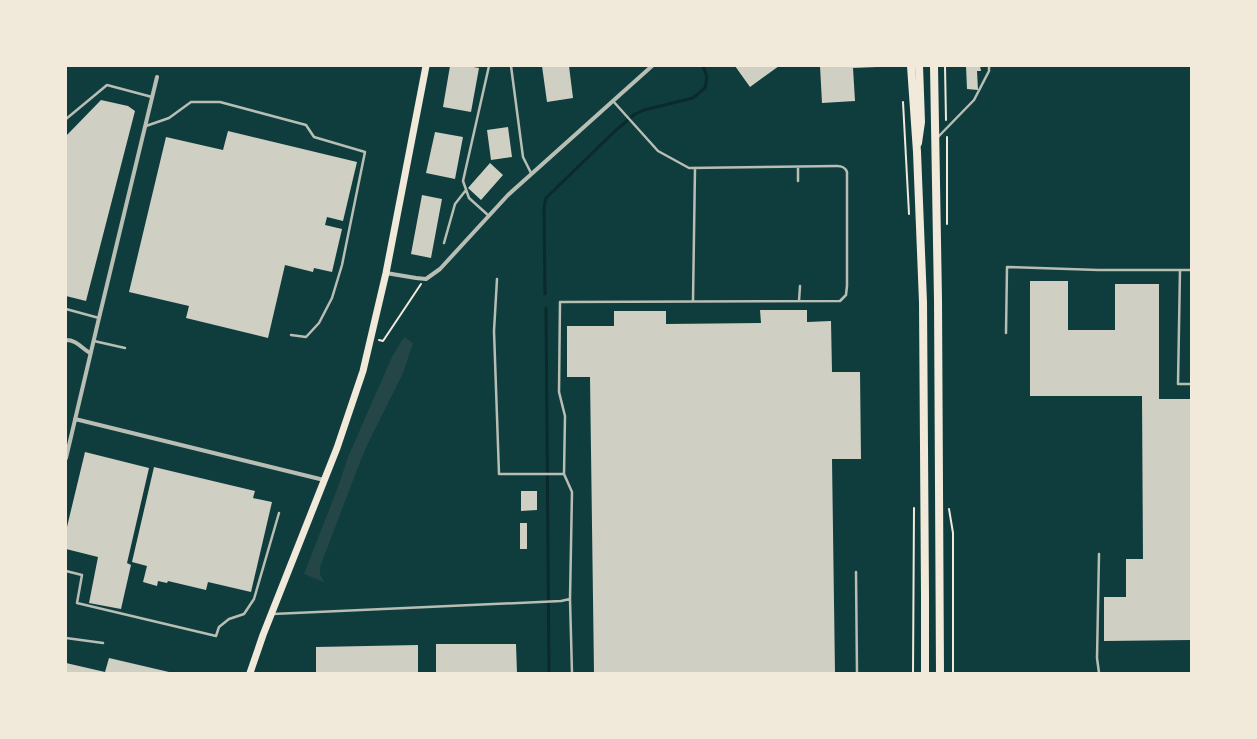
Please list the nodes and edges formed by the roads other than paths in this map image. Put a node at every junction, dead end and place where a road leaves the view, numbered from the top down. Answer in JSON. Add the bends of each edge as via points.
{"nodes":[{"id":1,"x":426,"y":66,"type":"edge"},
{"id":2,"x":488,"y":66,"type":"edge"},
{"id":3,"x":511,"y":66,"type":"edge"},
{"id":4,"x":652,"y":66,"type":"edge"},
{"id":5,"x":911,"y":66,"type":"edge"},
{"id":6,"x":919,"y":66,"type":"edge"},
{"id":7,"x":934,"y":66,"type":"edge"},
{"id":8,"x":989,"y":66,"type":"edge"},
{"id":9,"x":157,"y":77,"type":"dead end"},
{"id":10,"x":152,"y":98,"type":"junction"},
{"id":11,"x":613,"y":101,"type":"junction"},
{"id":12,"x":66,"y":119,"type":"edge"},
{"id":13,"x":145,"y":126,"type":"junction"},
{"id":14,"x":936,"y":138,"type":"junction"},
{"id":15,"x":917,"y":152,"type":"junction"},
{"id":16,"x":798,"y":167,"type":"junction"},
{"id":17,"x":695,"y":168,"type":"junction"},
{"id":18,"x":532,"y":174,"type":"junction"},
{"id":19,"x":798,"y":181,"type":"dead end"},
{"id":20,"x":466,"y":190,"type":"junction"},
{"id":21,"x":490,"y":217,"type":"junction"},
{"id":22,"x":444,"y":243,"type":"dead end"},
{"id":23,"x":1180,"y":270,"type":"junction"},
{"id":24,"x":1191,"y":270,"type":"edge"},
{"id":25,"x":386,"y":273,"type":"junction"},
{"id":26,"x":497,"y":279,"type":"dead end"},
{"id":27,"x":800,"y":286,"type":"dead end"},
{"id":28,"x":694,"y":301,"type":"junction"},
{"id":29,"x":799,"y":301,"type":"junction"},
{"id":30,"x":66,"y":309,"type":"edge"},
{"id":31,"x":98,"y":318,"type":"junction"},
{"id":32,"x":1006,"y":333,"type":"dead end"},
{"id":33,"x":291,"y":335,"type":"dead end"},
{"id":34,"x":66,"y":340,"type":"edge"},
{"id":35,"x":93,"y":341,"type":"junction"},
{"id":36,"x":125,"y":348,"type":"dead end"},
{"id":37,"x":90,"y":353,"type":"junction"},
{"id":38,"x":1191,"y":384,"type":"edge"},
{"id":39,"x":74,"y":419,"type":"junction"},
{"id":40,"x":66,"y":458,"type":"edge"},
{"id":41,"x":564,"y":474,"type":"junction"},
{"id":42,"x":324,"y":480,"type":"junction"},
{"id":43,"x":279,"y":513,"type":"dead end"},
{"id":44,"x":1099,"y":554,"type":"dead end"},
{"id":45,"x":66,"y":571,"type":"edge"},
{"id":46,"x":856,"y":572,"type":"dead end"},
{"id":47,"x":570,"y":600,"type":"junction"},
{"id":48,"x":271,"y":614,"type":"junction"},
{"id":49,"x":66,"y":638,"type":"edge"},
{"id":50,"x":103,"y":643,"type":"dead end"},
{"id":51,"x":250,"y":673,"type":"edge"},
{"id":52,"x":572,"y":673,"type":"edge"},
{"id":53,"x":857,"y":673,"type":"edge"},
{"id":54,"x":924,"y":673,"type":"edge"},
{"id":55,"x":940,"y":673,"type":"edge"},
{"id":56,"x":1098,"y":673,"type":"edge"}],
"edges":[{"from":1,"to":25,"type":"main road"},
{"from":2,"to":20,"type":"lane","via":[[463,181]]},
{"from":3,"to":18,"type":"lane","via":[[523,157]]},
{"from":4,"to":11,"type":"street"},
{"from":5,"to":15,"type":"main road"},
{"from":6,"to":15,"type":"main road","via":[[921,122]]},
{"from":7,"to":14,"type":"main road"},
{"from":8,"to":14,"type":"lane","via":[[989,71],[974,100]]},
{"from":9,"to":10,"type":"street"},
{"from":10,"to":12,"type":"lane","via":[[107,84]]},
{"from":10,"to":13,"type":"street"},
{"from":11,"to":17,"type":"lane","via":[[658,151],[688,168]]},
{"from":11,"to":18,"type":"street"},
{"from":13,"to":31,"type":"street"},
{"from":13,"to":33,"type":"lane","via":[[169,118],[191,102],[220,102],[306,125],[314,137],[365,152],[342,264],[332,298],[319,323],[306,337]]},
{"from":14,"to":55,"type":"main road"},
{"from":15,"to":54,"type":"main road","via":[[923,302],[926,594]]},
{"from":16,"to":17,"type":"lane"},
{"from":16,"to":19,"type":"lane"},
{"from":16,"to":29,"type":"lane","via":[[842,166],[847,172],[846,295],[840,301]]},
{"from":17,"to":28,"type":"lane"},
{"from":18,"to":21,"type":"street","via":[[508,195]]},
{"from":20,"to":21,"type":"lane","via":[[469,198]]},
{"from":20,"to":22,"type":"lane","via":[[455,204]]},
{"from":21,"to":25,"type":"street","via":[[440,269],[426,279]]},
{"from":23,"to":24,"type":"lane"},
{"from":23,"to":32,"type":"lane","via":[[1008,267]]},
{"from":23,"to":38,"type":"lane","via":[[1178,384]]},
{"from":25,"to":42,"type":"main road","via":[[364,371]]},
{"from":26,"to":41,"type":"lane","via":[[494,331],[499,474]]},
{"from":27,"to":29,"type":"lane"},
{"from":28,"to":29,"type":"lane"},
{"from":28,"to":41,"type":"lane","via":[[560,302],[559,392],[566,416]]},
{"from":30,"to":31,"type":"lane"},
{"from":31,"to":35,"type":"street"},
{"from":34,"to":37,"type":"street","via":[[79,343]]},
{"from":35,"to":36,"type":"lane"},
{"from":35,"to":37,"type":"street"},
{"from":37,"to":39,"type":"street"},
{"from":39,"to":40,"type":"street"},
{"from":39,"to":42,"type":"street"},
{"from":41,"to":47,"type":"lane","via":[[572,492]]},
{"from":42,"to":48,"type":"main road"},
{"from":43,"to":45,"type":"lane","via":[[254,599],[244,614],[229,619],[219,628],[216,636],[77,603],[82,575]]},
{"from":44,"to":56,"type":"lane"},
{"from":46,"to":53,"type":"lane"},
{"from":47,"to":48,"type":"lane"},
{"from":47,"to":52,"type":"lane"},
{"from":48,"to":51,"type":"main road"},
{"from":49,"to":50,"type":"lane"}]}
